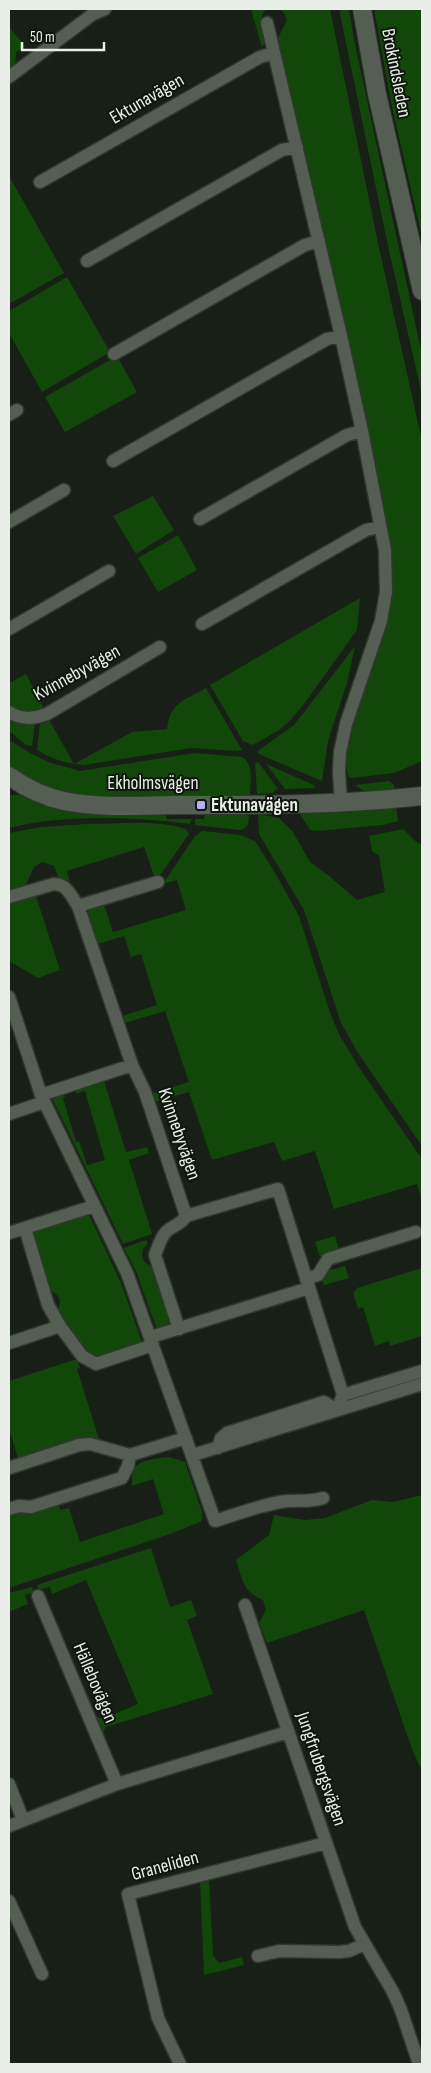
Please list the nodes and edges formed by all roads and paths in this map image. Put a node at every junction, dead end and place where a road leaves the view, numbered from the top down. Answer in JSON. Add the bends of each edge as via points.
{"nodes":[{"id":1,"x":105,"y":9,"type":"edge"},
{"id":2,"x":362,"y":9,"type":"edge"},
{"id":3,"x":267,"y":23,"type":"dead end"},
{"id":4,"x":274,"y":53,"type":"junction"},
{"id":5,"x":9,"y":78,"type":"edge"},
{"id":6,"x":297,"y":147,"type":"junction"},
{"id":7,"x":40,"y":182,"type":"dead end"},
{"id":8,"x":319,"y":241,"type":"junction"},
{"id":9,"x":87,"y":261,"type":"dead end"},
{"id":10,"x":422,"y":291,"type":"edge"},
{"id":11,"x":341,"y":336,"type":"junction"},
{"id":12,"x":114,"y":354,"type":"dead end"},
{"id":13,"x":362,"y":431,"type":"junction"},
{"id":14,"x":113,"y":461,"type":"dead end"},
{"id":15,"x":64,"y":490,"type":"dead end"},
{"id":16,"x":200,"y":519,"type":"dead end"},
{"id":17,"x":9,"y":522,"type":"edge"},
{"id":18,"x":380,"y":527,"type":"junction"},
{"id":19,"x":109,"y":571,"type":"dead end"},
{"id":20,"x":202,"y":624,"type":"dead end"},
{"id":21,"x":9,"y":629,"type":"edge"},
{"id":22,"x":160,"y":647,"type":"dead end"},
{"id":23,"x":9,"y":712,"type":"edge"},
{"id":24,"x":9,"y":776,"type":"edge"},
{"id":25,"x":422,"y":796,"type":"edge"},
{"id":26,"x":341,"y":803,"type":"junction"},
{"id":27,"x":158,"y":882,"type":"dead end"},
{"id":28,"x":9,"y":897,"type":"edge"},
{"id":29,"x":78,"y":906,"type":"junction"},
{"id":30,"x":9,"y":997,"type":"edge"},
{"id":31,"x":132,"y":1065,"type":"junction"},
{"id":32,"x":42,"y":1098,"type":"junction"},
{"id":33,"x":9,"y":1114,"type":"edge"},
{"id":34,"x":94,"y":1206,"type":"junction"},
{"id":35,"x":186,"y":1216,"type":"junction"},
{"id":36,"x":25,"y":1228,"type":"junction"},
{"id":37,"x":416,"y":1232,"type":"dead end"},
{"id":38,"x":9,"y":1233,"type":"edge"},
{"id":39,"x":308,"y":1283,"type":"junction"},
{"id":40,"x":60,"y":1326,"type":"junction"},
{"id":41,"x":179,"y":1329,"type":"junction"},
{"id":42,"x":152,"y":1341,"type":"junction"},
{"id":43,"x":9,"y":1343,"type":"edge"},
{"id":44,"x":422,"y":1371,"type":"edge"},
{"id":45,"x":422,"y":1384,"type":"edge"},
{"id":46,"x":343,"y":1395,"type":"junction"},
{"id":47,"x":337,"y":1410,"type":"junction"},
{"id":48,"x":186,"y":1438,"type":"junction"},
{"id":49,"x":130,"y":1455,"type":"junction"},
{"id":50,"x":192,"y":1456,"type":"junction"},
{"id":51,"x":9,"y":1468,"type":"edge"},
{"id":52,"x":323,"y":1498,"type":"dead end"},
{"id":53,"x":9,"y":1510,"type":"edge"},
{"id":54,"x":38,"y":1596,"type":"dead end"},
{"id":55,"x":244,"y":1605,"type":"dead end"},
{"id":56,"x":288,"y":1732,"type":"junction"},
{"id":57,"x":9,"y":1784,"type":"edge"},
{"id":58,"x":117,"y":1784,"type":"junction"},
{"id":59,"x":23,"y":1820,"type":"junction"},
{"id":60,"x":9,"y":1826,"type":"edge"},
{"id":61,"x":326,"y":1843,"type":"junction"},
{"id":62,"x":9,"y":1901,"type":"edge"},
{"id":63,"x":365,"y":1944,"type":"junction"},
{"id":64,"x":258,"y":1956,"type":"dead end"},
{"id":65,"x":42,"y":1974,"type":"dead end"},
{"id":66,"x":180,"y":2064,"type":"edge"},
{"id":67,"x":420,"y":2064,"type":"edge"}],
"edges":[{"from":1,"to":5,"type":"street"},
{"from":2,"to":10,"type":"street","name":"Brokindsleden","via":[[377,94]]},
{"from":3,"to":4,"type":"street"},
{"from":4,"to":6,"type":"street"},
{"from":4,"to":7,"type":"street","name":"Ektunavägen","via":[[260,57]]},
{"from":6,"to":8,"type":"street"},
{"from":6,"to":9,"type":"street","via":[[282,150]]},
{"from":8,"to":11,"type":"street"},
{"from":8,"to":12,"type":"street","via":[[305,244]]},
{"from":11,"to":13,"type":"street"},
{"from":11,"to":14,"type":"street","via":[[327,339]]},
{"from":13,"to":16,"type":"street","via":[[347,435]]},
{"from":13,"to":18,"type":"street"},
{"from":15,"to":17,"type":"street"},
{"from":18,"to":20,"type":"street","via":[[366,530]]},
{"from":18,"to":26,"type":"street","via":[[386,563],[386,592],[381,621],[343,736],[339,761]]},
{"from":19,"to":21,"type":"street"},
{"from":22,"to":23,"type":"street","name":"Kvinnebyvägen","via":[[47,714],[28,718]]},
{"from":24,"to":26,"type":"street","name":"Ekholmsvägen","via":[[50,797],[84,804]]},
{"from":25,"to":26,"type":"street","name":"Ekholmsvägen"},
{"from":27,"to":29,"type":"street"},
{"from":28,"to":29,"type":"street","name":"Kvinnebyvägen","via":[[60,884]]},
{"from":29,"to":31,"type":"street","name":"Kvinnebyvägen"},
{"from":30,"to":32,"type":"street"},
{"from":31,"to":32,"type":"street"},
{"from":31,"to":35,"type":"street","name":"Kvinnebyvägen","via":[[146,1092]]},
{"from":32,"to":33,"type":"street"},
{"from":32,"to":34,"type":"street"},
{"from":34,"to":36,"type":"street"},
{"from":34,"to":42,"type":"street","via":[[127,1273]]},
{"from":35,"to":39,"type":"street","via":[[278,1189]]},
{"from":35,"to":41,"type":"street","via":[[182,1223],[163,1235],[155,1255]]},
{"from":36,"to":38,"type":"street"},
{"from":36,"to":40,"type":"street","via":[[48,1305]]},
{"from":37,"to":39,"type":"street","via":[[328,1259],[318,1275]]},
{"from":39,"to":41,"type":"street"},
{"from":39,"to":46,"type":"street"},
{"from":40,"to":42,"type":"street","via":[[82,1356],[96,1364]]},
{"from":40,"to":43,"type":"street"},
{"from":41,"to":42,"type":"street"},
{"from":42,"to":48,"type":"street"},
{"from":44,"to":46,"type":"street"},
{"from":45,"to":47,"type":"street"},
{"from":46,"to":47,"type":"street"},
{"from":47,"to":50,"type":"street"},
{"from":48,"to":49,"type":"street"},
{"from":48,"to":50,"type":"street"},
{"from":49,"to":51,"type":"street","via":[[90,1444],[79,1445]]},
{"from":49,"to":53,"type":"street","via":[[122,1478],[31,1507],[18,1506]]},
{"from":50,"to":52,"type":"street","via":[[216,1521],[279,1502]]},
{"from":54,"to":58,"type":"street","name":"Hällebovägen"},
{"from":55,"to":56,"type":"street","name":"Jungfrubergsvägen"},
{"from":56,"to":58,"type":"street"},
{"from":56,"to":61,"type":"street","name":"Jungfrubergsvägen"},
{"from":57,"to":59,"type":"street"},
{"from":58,"to":59,"type":"street"},
{"from":59,"to":60,"type":"street"},
{"from":61,"to":63,"type":"street","name":"Jungfrubergsvägen","via":[[355,1927]]},
{"from":61,"to":66,"type":"street","name":"Graneliden","via":[[128,1894],[158,2018]]},
{"from":62,"to":65,"type":"street"},
{"from":63,"to":64,"type":"street","via":[[349,1951],[278,1951]]},
{"from":63,"to":67,"type":"street","name":"Jungfrubergsvägen","via":[[401,2010]]}]}
